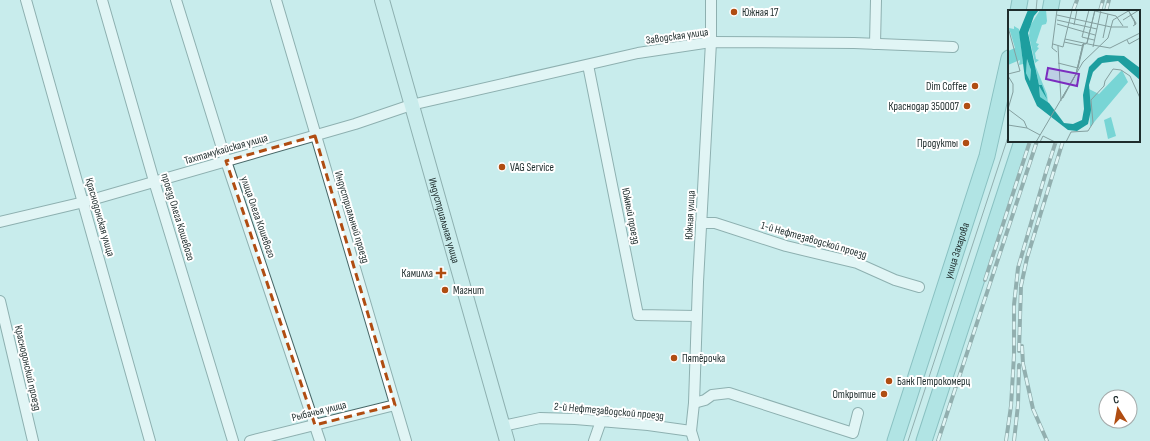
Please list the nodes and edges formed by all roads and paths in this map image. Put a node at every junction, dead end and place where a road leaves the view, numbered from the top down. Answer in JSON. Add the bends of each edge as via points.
{"nodes":[{"id":1,"x":26,"y":0,"type":"edge"},
{"id":2,"x":102,"y":0,"type":"edge"},
{"id":3,"x":176,"y":0,"type":"edge"},
{"id":4,"x":276,"y":0,"type":"edge"},
{"id":5,"x":382,"y":0,"type":"edge"},
{"id":6,"x":711,"y":0,"type":"edge"},
{"id":7,"x":876,"y":0,"type":"edge"},
{"id":8,"x":1020,"y":0,"type":"edge"},
{"id":9,"x":1052,"y":0,"type":"edge"},
{"id":10,"x":1018,"y":10,"type":"edge"},
{"id":11,"x":1050,"y":10,"type":"edge"},
{"id":12,"x":711,"y":42,"type":"junction"},
{"id":13,"x":875,"y":44,"type":"junction"},
{"id":14,"x":952,"y":47,"type":"dead end"},
{"id":15,"x":1008,"y":62,"type":"edge"},
{"id":16,"x":588,"y":65,"type":"junction"},
{"id":17,"x":411,"y":105,"type":"junction"},
{"id":18,"x":315,"y":136,"type":"junction"},
{"id":19,"x":1022,"y":142,"type":"edge"},
{"id":20,"x":226,"y":161,"type":"junction"},
{"id":21,"x":154,"y":181,"type":"junction"},
{"id":22,"x":84,"y":202,"type":"junction"},
{"id":23,"x":0,"y":222,"type":"edge"},
{"id":24,"x":702,"y":223,"type":"junction"},
{"id":25,"x":919,"y":287,"type":"dead end"},
{"id":26,"x":0,"y":301,"type":"edge"},
{"id":27,"x":696,"y":316,"type":"junction"},
{"id":28,"x":694,"y":403,"type":"junction"},
{"id":29,"x":395,"y":405,"type":"junction"},
{"id":30,"x":858,"y":413,"type":"dead end"},
{"id":31,"x":600,"y":421,"type":"junction"},
{"id":32,"x":315,"y":425,"type":"junction"},
{"id":33,"x":503,"y":426,"type":"junction"},
{"id":34,"x":691,"y":431,"type":"junction"},
{"id":35,"x":33,"y":441,"type":"edge"},
{"id":36,"x":150,"y":441,"type":"edge"},
{"id":37,"x":233,"y":441,"type":"edge"},
{"id":38,"x":250,"y":441,"type":"edge"},
{"id":39,"x":320,"y":441,"type":"edge"},
{"id":40,"x":406,"y":441,"type":"edge"},
{"id":41,"x":507,"y":441,"type":"edge"},
{"id":42,"x":594,"y":441,"type":"edge"},
{"id":43,"x":694,"y":441,"type":"edge"},
{"id":44,"x":895,"y":441,"type":"edge"},
{"id":45,"x":924,"y":441,"type":"edge"}],
"edges":[{"from":1,"to":22,"type":"street","name":"Краснодонская улица"},
{"from":2,"to":21,"type":"street","name":"проезд Олега Кошевого"},
{"from":3,"to":20,"type":"street","name":"улица Олега Кошевого"},
{"from":4,"to":18,"type":"street","name":"Индустриальный проезд"},
{"from":5,"to":17,"type":"main road","name":"Индустриальная улица"},
{"from":6,"to":12,"type":"street","name":"Южная улица"},
{"from":7,"to":13,"type":"street"},
{"from":8,"to":10,"type":"main road"},
{"from":9,"to":11,"type":"main road"},
{"from":12,"to":13,"type":"street","name":"Заводская улица"},
{"from":12,"to":16,"type":"street","name":"Заводская улица","via":[[638,53]]},
{"from":12,"to":24,"type":"street","name":"Южная улица"},
{"from":13,"to":14,"type":"street","name":"Заводская улица"},
{"from":15,"to":44,"type":"main road","name":"улица Захарова","via":[[987,156]]},
{"from":16,"to":17,"type":"street","name":"Заводская улица"},
{"from":16,"to":27,"type":"street","name":"Южный проезд","via":[[638,315]]},
{"from":17,"to":18,"type":"street","name":"Тахтамукайская улица"},
{"from":17,"to":33,"type":"main road","name":"Индустриальная улица"},
{"from":18,"to":20,"type":"street","name":"Тахтамукайская улица"},
{"from":18,"to":29,"type":"street","name":"Индустриальный проезд"},
{"from":19,"to":45,"type":"main road"},
{"from":20,"to":21,"type":"street","name":"Тахтамукайская улица"},
{"from":20,"to":32,"type":"street","name":"улица Олега Кошевого"},
{"from":21,"to":22,"type":"street","name":"Тахтамукайская улица"},
{"from":21,"to":37,"type":"street","name":"проезд Олега Кошевого"},
{"from":22,"to":23,"type":"street","name":"Тахтамукайская улица"},
{"from":22,"to":36,"type":"street","name":"Краснодонская улица"},
{"from":24,"to":25,"type":"street","name":"1-й Нефтезаводской проезд","via":[[715,223],[786,246],[857,263],[895,280]]},
{"from":24,"to":27,"type":"street","name":"Южная улица"},
{"from":26,"to":35,"type":"street","name":"Краснодонский проезд"},
{"from":27,"to":28,"type":"street","name":"Южная улица"},
{"from":28,"to":30,"type":"street","via":[[712,395],[729,393],[853,433]]},
{"from":28,"to":34,"type":"street","name":"Южная улица"},
{"from":29,"to":32,"type":"street","name":"Рыбачья улица"},
{"from":29,"to":40,"type":"street","name":"Индустриальный проезд"},
{"from":31,"to":33,"type":"street","name":"2-й Нефтезаводской проезд","via":[[540,418]]},
{"from":31,"to":34,"type":"street","name":"2-й Нефтезаводской проезд"},
{"from":31,"to":42,"type":"street"},
{"from":32,"to":38,"type":"street","name":"Рыбачья улица"},
{"from":32,"to":39,"type":"street","name":"улица Олега Кошевого"},
{"from":33,"to":41,"type":"main road","name":"Индустриальная улица"},
{"from":34,"to":43,"type":"street"}]}
